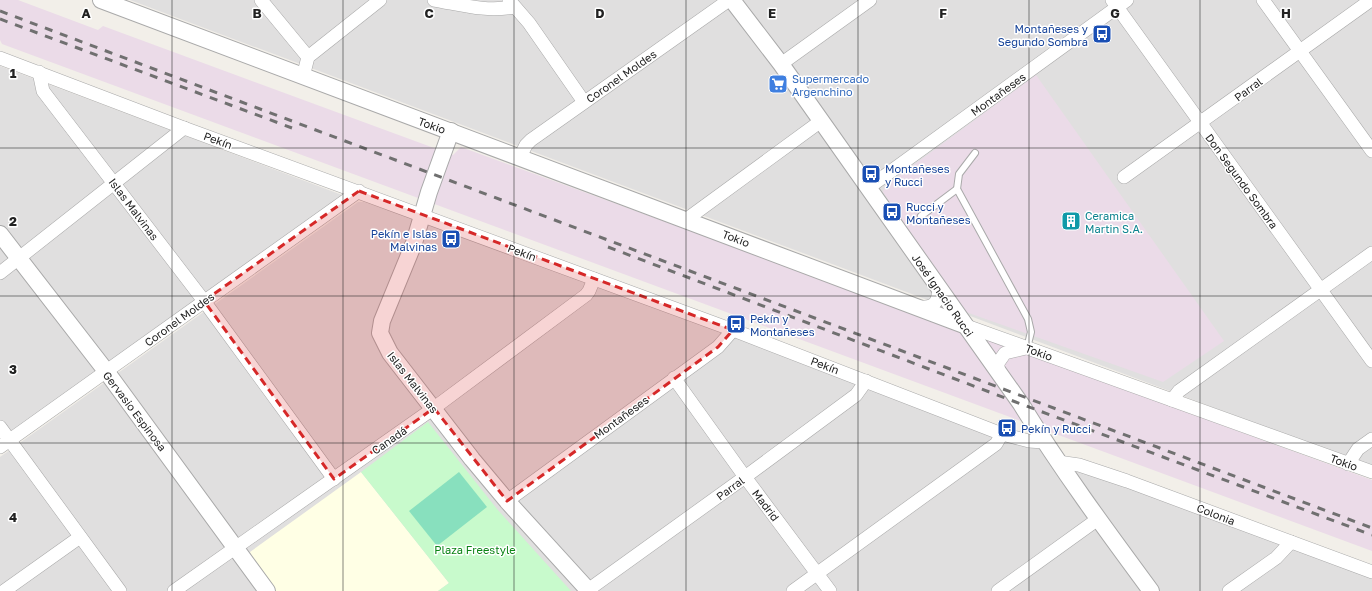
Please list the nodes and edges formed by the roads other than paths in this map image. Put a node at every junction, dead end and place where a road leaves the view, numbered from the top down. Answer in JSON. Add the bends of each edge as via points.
{"nodes":[{"id":1,"x":101,"y":0,"type":"edge"},
{"id":2,"x":262,"y":0,"type":"edge"},
{"id":3,"x":380,"y":0,"type":"edge"},
{"id":4,"x":434,"y":0,"type":"edge"},
{"id":5,"x":729,"y":0,"type":"edge"},
{"id":6,"x":732,"y":0,"type":"edge"},
{"id":7,"x":870,"y":0,"type":"edge"},
{"id":8,"x":1263,"y":0,"type":"edge"},
{"id":9,"x":1371,"y":0,"type":"edge"},
{"id":10,"x":512,"y":3,"type":"edge"},
{"id":11,"x":1118,"y":3,"type":"edge"},
{"id":12,"x":1300,"y":51,"type":"junction"},
{"id":13,"x":308,"y":56,"type":"junction"},
{"id":14,"x":0,"y":58,"type":"edge"},
{"id":15,"x":781,"y":64,"type":"junction"},
{"id":16,"x":39,"y":72,"type":"junction"},
{"id":17,"x":303,"y":77,"type":"junction"},
{"id":18,"x":584,"y":102,"type":"junction"},
{"id":19,"x":821,"y":121,"type":"junction"},
{"id":20,"x":1200,"y":123,"type":"junction"},
{"id":21,"x":184,"y":128,"type":"junction"},
{"id":22,"x":451,"y":131,"type":"junction"},
{"id":23,"x":1372,"y":151,"type":"edge"},
{"id":24,"x":975,"y":153,"type":"dead end"},
{"id":25,"x":520,"y":157,"type":"junction"},
{"id":26,"x":1124,"y":177,"type":"dead end"},
{"id":27,"x":114,"y":183,"type":"junction"},
{"id":28,"x":868,"y":188,"type":"junction"},
{"id":29,"x":956,"y":190,"type":"junction"},
{"id":30,"x":359,"y":192,"type":"junction"},
{"id":31,"x":422,"y":215,"type":"junction"},
{"id":32,"x":921,"y":216,"type":"dead end"},
{"id":33,"x":687,"y":219,"type":"junction"},
{"id":34,"x":0,"y":234,"type":"edge"},
{"id":35,"x":1372,"y":253,"type":"edge"},
{"id":36,"x":20,"y":258,"type":"junction"},
{"id":37,"x":0,"y":273,"type":"edge"},
{"id":38,"x":594,"y":279,"type":"junction"},
{"id":39,"x":939,"y":288,"type":"junction"},
{"id":40,"x":1320,"y":291,"type":"junction"},
{"id":41,"x":204,"y":301,"type":"junction"},
{"id":42,"x":918,"y":307,"type":"junction"},
{"id":43,"x":964,"y":324,"type":"junction"},
{"id":44,"x":733,"y":330,"type":"junction"},
{"id":45,"x":1026,"y":348,"type":"junction"},
{"id":46,"x":1372,"y":361,"type":"edge"},
{"id":47,"x":106,"y":371,"type":"junction"},
{"id":48,"x":998,"y":372,"type":"junction"},
{"id":49,"x":674,"y":378,"type":"junction"},
{"id":50,"x":866,"y":381,"type":"junction"},
{"id":51,"x":1172,"y":400,"type":"junction"},
{"id":52,"x":434,"y":408,"type":"junction"},
{"id":53,"x":0,"y":427,"type":"edge"},
{"id":54,"x":1002,"y":434,"type":"junction"},
{"id":55,"x":1372,"y":439,"type":"edge"},
{"id":56,"x":1044,"y":442,"type":"junction"},
{"id":57,"x":5,"y":443,"type":"edge"},
{"id":58,"x":1058,"y":462,"type":"junction"},
{"id":59,"x":1348,"y":464,"type":"junction"},
{"id":60,"x":1372,"y":472,"type":"edge"},
{"id":61,"x":745,"y":477,"type":"junction"},
{"id":62,"x":334,"y":479,"type":"junction"},
{"id":63,"x":507,"y":501,"type":"junction"},
{"id":64,"x":1098,"y":519,"type":"junction"},
{"id":65,"x":80,"y":537,"type":"junction"},
{"id":66,"x":1291,"y":542,"type":"junction"},
{"id":67,"x":237,"y":548,"type":"junction"},
{"id":68,"x":1372,"y":572,"type":"edge"},
{"id":69,"x":818,"y":574,"type":"junction"},
{"id":70,"x":588,"y":590,"type":"edge"},
{"id":71,"x":4,"y":591,"type":"edge"},
{"id":72,"x":120,"y":591,"type":"edge"},
{"id":73,"x":174,"y":591,"type":"edge"},
{"id":74,"x":267,"y":591,"type":"edge"},
{"id":75,"x":793,"y":591,"type":"edge"},
{"id":76,"x":830,"y":591,"type":"edge"},
{"id":77,"x":998,"y":591,"type":"edge"},
{"id":78,"x":1152,"y":591,"type":"edge"},
{"id":79,"x":1230,"y":591,"type":"edge"}],
"edges":[{"from":1,"to":17,"type":"street","name":"Tokio"},
{"from":2,"to":13,"type":"street"},
{"from":3,"to":13,"type":"street"},
{"from":4,"to":10,"type":"street","via":[[495,10]]},
{"from":5,"to":18,"type":"street","name":"Coronel Moldes"},
{"from":6,"to":15,"type":"street","name":"José Ignacio Rucci"},
{"from":7,"to":15,"type":"street"},
{"from":8,"to":12,"type":"street"},
{"from":9,"to":12,"type":"street","name":"Parral"},
{"from":10,"to":18,"type":"street"},
{"from":11,"to":20,"type":"street","name":"Don Segundo Sombra"},
{"from":11,"to":28,"type":"street","name":"Montañeses"},
{"from":12,"to":20,"type":"street","name":"Parral"},
{"from":12,"to":23,"type":"street"},
{"from":13,"to":17,"type":"street"},
{"from":14,"to":16,"type":"street","name":"Pekín"},
{"from":15,"to":19,"type":"street","name":"José Ignacio Rucci"},
{"from":16,"to":21,"type":"street","name":"Pekín"},
{"from":16,"to":27,"type":"street","name":"Islas Malvinas","via":[[43,90]]},
{"from":17,"to":22,"type":"street","name":"Tokio"},
{"from":18,"to":25,"type":"street","name":"Coronel Moldes","via":[[531,140]]},
{"from":19,"to":28,"type":"street","name":"José Ignacio Rucci"},
{"from":19,"to":33,"type":"street"},
{"from":20,"to":26,"type":"street","name":"Parral"},
{"from":20,"to":40,"type":"street","name":"Don Segundo Sombra"},
{"from":21,"to":27,"type":"street"},
{"from":21,"to":30,"type":"street","name":"Pekín"},
{"from":22,"to":25,"type":"street","name":"Tokio"},
{"from":22,"to":31,"type":"street","name":"Islas Malvinas"},
{"from":24,"to":29,"type":"lane","via":[[959,174]]},
{"from":25,"to":33,"type":"street","name":"Tokio"},
{"from":27,"to":36,"type":"street"},
{"from":27,"to":41,"type":"street","name":"Islas Malvinas"},
{"from":28,"to":39,"type":"street","name":"José Ignacio Rucci"},
{"from":29,"to":32,"type":"lane"},
{"from":29,"to":45,"type":"lane","via":[[1028,319],[1031,332]]},
{"from":30,"to":31,"type":"street","name":"Pekín"},
{"from":30,"to":41,"type":"street","name":"Coronel Moldes"},
{"from":31,"to":38,"type":"street","name":"Pekín"},
{"from":31,"to":52,"type":"street","name":"Islas Malvinas","via":[[414,243],[382,321],[380,333],[390,353]]},
{"from":33,"to":42,"type":"street","name":"Tokio"},
{"from":34,"to":36,"type":"street","name":"Gervasio Espinosa"},
{"from":35,"to":40,"type":"street"},
{"from":36,"to":37,"type":"street"},
{"from":36,"to":47,"type":"street","name":"Gervasio Espinosa"},
{"from":38,"to":44,"type":"street","name":"Pekín"},
{"from":38,"to":52,"type":"street","name":"Canadá","via":[[586,295]]},
{"from":39,"to":42,"type":"street","via":[[933,306]]},
{"from":39,"to":43,"type":"street","name":"José Ignacio Rucci"},
{"from":40,"to":46,"type":"street","name":"Don Segundo Sombra"},
{"from":40,"to":51,"type":"street","via":[[1179,391]]},
{"from":41,"to":47,"type":"street","name":"Coronel Moldes"},
{"from":41,"to":62,"type":"street","name":"Islas Malvinas"},
{"from":42,"to":43,"type":"street","name":"Tokio"},
{"from":43,"to":45,"type":"street","name":"Tokio"},
{"from":43,"to":48,"type":"street","name":"José Ignacio Rucci"},
{"from":44,"to":49,"type":"street","name":"Montañeses","via":[[718,347]]},
{"from":44,"to":50,"type":"street","name":"Pekín"},
{"from":45,"to":48,"type":"street","via":[[1005,353],[998,363]]},
{"from":45,"to":51,"type":"street","name":"Tokio"},
{"from":47,"to":57,"type":"street","name":"Coronel Moldes"},
{"from":47,"to":67,"type":"street","name":"Gervasio Espinosa"},
{"from":48,"to":56,"type":"street","name":"José Ignacio Rucci"},
{"from":49,"to":61,"type":"street","name":"Madrid"},
{"from":49,"to":63,"type":"street","name":"Montañeses"},
{"from":50,"to":54,"type":"street","name":"Pekín"},
{"from":50,"to":61,"type":"street","name":"Parral","via":[[856,395]]},
{"from":51,"to":59,"type":"street","name":"Tokio"},
{"from":52,"to":62,"type":"street","name":"Canadá"},
{"from":52,"to":63,"type":"street","name":"Islas Malvinas"},
{"from":53,"to":57,"type":"street"},
{"from":54,"to":56,"type":"street","name":"Pekín"},
{"from":54,"to":69,"type":"street","via":[[996,444]]},
{"from":55,"to":59,"type":"street","via":[[1358,449]]},
{"from":56,"to":58,"type":"street","name":"José Ignacio Rucci"},
{"from":57,"to":65,"type":"street"},
{"from":58,"to":64,"type":"street","name":"José Ignacio Rucci"},
{"from":58,"to":66,"type":"street","name":"Colonia","via":[[1079,465],[1128,481]]},
{"from":59,"to":60,"type":"street","name":"Tokio"},
{"from":61,"to":69,"type":"street","name":"Madrid"},
{"from":61,"to":70,"type":"street","name":"Parral"},
{"from":62,"to":67,"type":"street","name":"Canadá"},
{"from":63,"to":70,"type":"street","name":"Islas Malvinas"},
{"from":64,"to":77,"type":"street"},
{"from":64,"to":78,"type":"street","name":"José Ignacio Rucci"},
{"from":65,"to":71,"type":"street"},
{"from":65,"to":72,"type":"street"},
{"from":66,"to":68,"type":"street","name":"Colonia"},
{"from":66,"to":79,"type":"street","via":[[1276,558]]},
{"from":67,"to":73,"type":"street","name":"Canadá"},
{"from":67,"to":74,"type":"street","name":"Gervasio Espinosa"},
{"from":69,"to":75,"type":"street"},
{"from":69,"to":76,"type":"street","name":"Madrid"}]}
